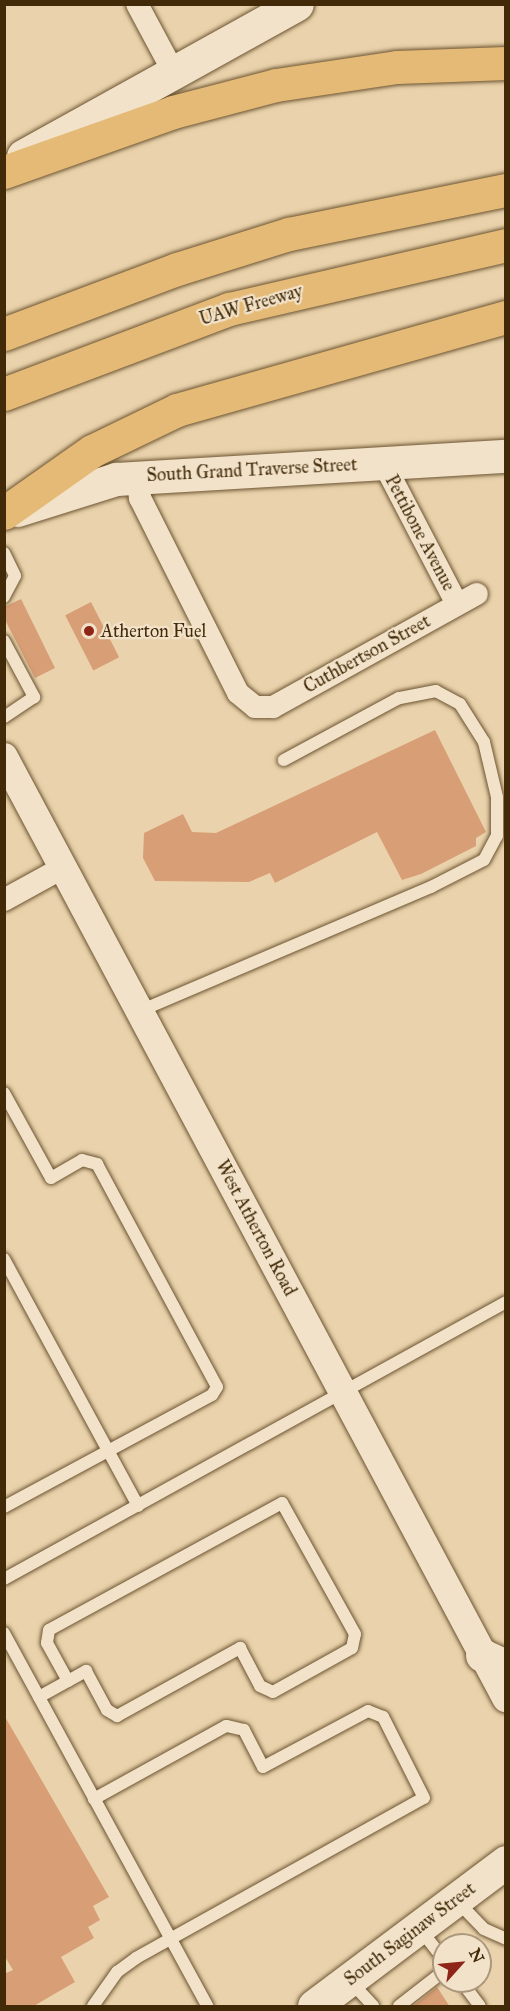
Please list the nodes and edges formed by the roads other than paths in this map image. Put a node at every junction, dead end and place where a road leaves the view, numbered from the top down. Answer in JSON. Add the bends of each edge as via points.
{"nodes":[{"id":1,"x":137,"y":4,"type":"edge"},
{"id":2,"x":297,"y":4,"type":"edge"},
{"id":3,"x":506,"y":63,"type":"edge"},
{"id":4,"x":173,"y":71,"type":"junction"},
{"id":5,"x":4,"y":166,"type":"edge"},
{"id":6,"x":4,"y":172,"type":"edge"},
{"id":7,"x":506,"y":189,"type":"edge"},
{"id":8,"x":506,"y":245,"type":"edge"},
{"id":9,"x":506,"y":317,"type":"edge"},
{"id":10,"x":4,"y":334,"type":"edge"},
{"id":11,"x":4,"y":394,"type":"edge"},
{"id":12,"x":506,"y":456,"type":"edge"},
{"id":13,"x":383,"y":462,"type":"junction"},
{"id":14,"x":138,"y":477,"type":"junction"},
{"id":15,"x":4,"y":514,"type":"edge"},
{"id":16,"x":4,"y":553,"type":"edge"},
{"id":17,"x":4,"y":597,"type":"edge"},
{"id":18,"x":467,"y":599,"type":"joint"},
{"id":19,"x":4,"y":641,"type":"edge"},
{"id":20,"x":4,"y":717,"type":"edge"},
{"id":21,"x":4,"y":758,"type":"edge"},
{"id":22,"x":284,"y":760,"type":"dead end"},
{"id":23,"x":64,"y":867,"type":"junction"},
{"id":24,"x":4,"y":900,"type":"edge"},
{"id":25,"x":140,"y":1011,"type":"junction"},
{"id":26,"x":4,"y":1093,"type":"edge"},
{"id":27,"x":4,"y":1259,"type":"edge"},
{"id":28,"x":506,"y":1302,"type":"edge"},
{"id":29,"x":344,"y":1394,"type":"junction"},
{"id":30,"x":108,"y":1450,"type":"junction"},
{"id":31,"x":138,"y":1506,"type":"junction"},
{"id":32,"x":4,"y":1507,"type":"edge"},
{"id":33,"x":4,"y":1579,"type":"edge"},
{"id":34,"x":4,"y":1633,"type":"edge"},
{"id":35,"x":494,"y":1660,"type":"edge"},
{"id":36,"x":68,"y":1681,"type":"junction"},
{"id":37,"x":39,"y":1697,"type":"junction"},
{"id":38,"x":506,"y":1698,"type":"edge"},
{"id":39,"x":94,"y":1799,"type":"junction"},
{"id":40,"x":506,"y":1862,"type":"edge"},
{"id":41,"x":455,"y":1899,"type":"junction"},
{"id":42,"x":420,"y":1928,"type":"junction"},
{"id":43,"x":506,"y":1939,"type":"edge"},
{"id":44,"x":169,"y":1940,"type":"junction"},
{"id":45,"x":432,"y":1944,"type":"edge"},
{"id":46,"x":349,"y":1980,"type":"junction"},
{"id":47,"x":432,"y":1981,"type":"edge"},
{"id":48,"x":470,"y":1993,"type":"edge"},
{"id":49,"x":93,"y":2007,"type":"edge"},
{"id":50,"x":207,"y":2007,"type":"edge"},
{"id":51,"x":314,"y":2007,"type":"edge"},
{"id":52,"x":373,"y":2007,"type":"edge"},
{"id":53,"x":399,"y":2007,"type":"edge"},
{"id":54,"x":480,"y":2007,"type":"edge"}],
"edges":[{"from":1,"to":4,"type":"street"},
{"from":2,"to":4,"type":"main road"},
{"from":3,"to":6,"type":"highway","via":[[397,67],[265,87],[173,112]]},
{"from":4,"to":5,"type":"main road"},
{"from":7,"to":10,"type":"highway","via":[[289,234],[146,280]]},
{"from":8,"to":11,"type":"highway","name":"UAW Freeway","via":[[366,273],[229,309]]},
{"from":9,"to":15,"type":"highway","via":[[177,410],[92,451]]},
{"from":12,"to":13,"type":"main road","name":"South Grand Traverse Street"},
{"from":13,"to":14,"type":"main road","name":"South Grand Traverse Street"},
{"from":13,"to":18,"type":"street","name":"Pettibone Avenue"},
{"from":14,"to":15,"type":"main road","name":"South Grand Traverse Street","via":[[72,490]]},
{"from":14,"to":18,"type":"street","name":"Cuthbertson Street","via":[[140,498],[233,683],[255,707],[273,707]]},
{"from":16,"to":17,"type":"lane","via":[[15,576]]},
{"from":19,"to":20,"type":"lane","via":[[34,697]]},
{"from":21,"to":23,"type":"street","name":"West Atherton Road"},
{"from":22,"to":25,"type":"lane","via":[[399,698],[436,692],[460,704],[484,742],[497,797],[497,836],[484,860],[431,887]]},
{"from":23,"to":24,"type":"street"},
{"from":23,"to":25,"type":"street","name":"West Atherton Road"},
{"from":25,"to":29,"type":"street","name":"West Atherton Road"},
{"from":26,"to":30,"type":"lane","via":[[51,1178],[82,1160],[97,1164],[217,1387],[212,1395]]},
{"from":27,"to":30,"type":"lane"},
{"from":28,"to":29,"type":"lane"},
{"from":29,"to":31,"type":"lane"},
{"from":29,"to":35,"type":"street","name":"West Atherton Road"},
{"from":30,"to":31,"type":"lane"},
{"from":30,"to":32,"type":"lane"},
{"from":31,"to":33,"type":"lane"},
{"from":34,"to":37,"type":"lane"},
{"from":35,"to":38,"type":"street","name":"West Atherton Road"},
{"from":36,"to":36,"type":"lane","via":[[86,1671],[107,1710],[117,1716],[240,1648],[260,1686],[273,1692],[352,1648],[355,1634],[282,1503],[49,1630],[47,1643]]},
{"from":36,"to":37,"type":"lane"},
{"from":37,"to":39,"type":"lane"},
{"from":39,"to":44,"type":"lane"},
{"from":39,"to":44,"type":"lane","via":[[226,1726],[244,1730],[263,1767],[368,1711],[383,1717],[423,1788],[419,1805]]},
{"from":40,"to":41,"type":"main road","name":"South Saginaw Street"},
{"from":41,"to":42,"type":"main road","name":"South Saginaw Street"},
{"from":41,"to":43,"type":"lane","via":[[484,1929]]},
{"from":42,"to":45,"type":"lane"},
{"from":42,"to":46,"type":"main road","name":"South Saginaw Street"},
{"from":44,"to":49,"type":"lane","via":[[117,1972]]},
{"from":44,"to":50,"type":"lane"},
{"from":46,"to":51,"type":"main road","name":"South Saginaw Street"},
{"from":46,"to":52,"type":"lane"},
{"from":47,"to":53,"type":"lane"},
{"from":48,"to":54,"type":"lane"}]}
